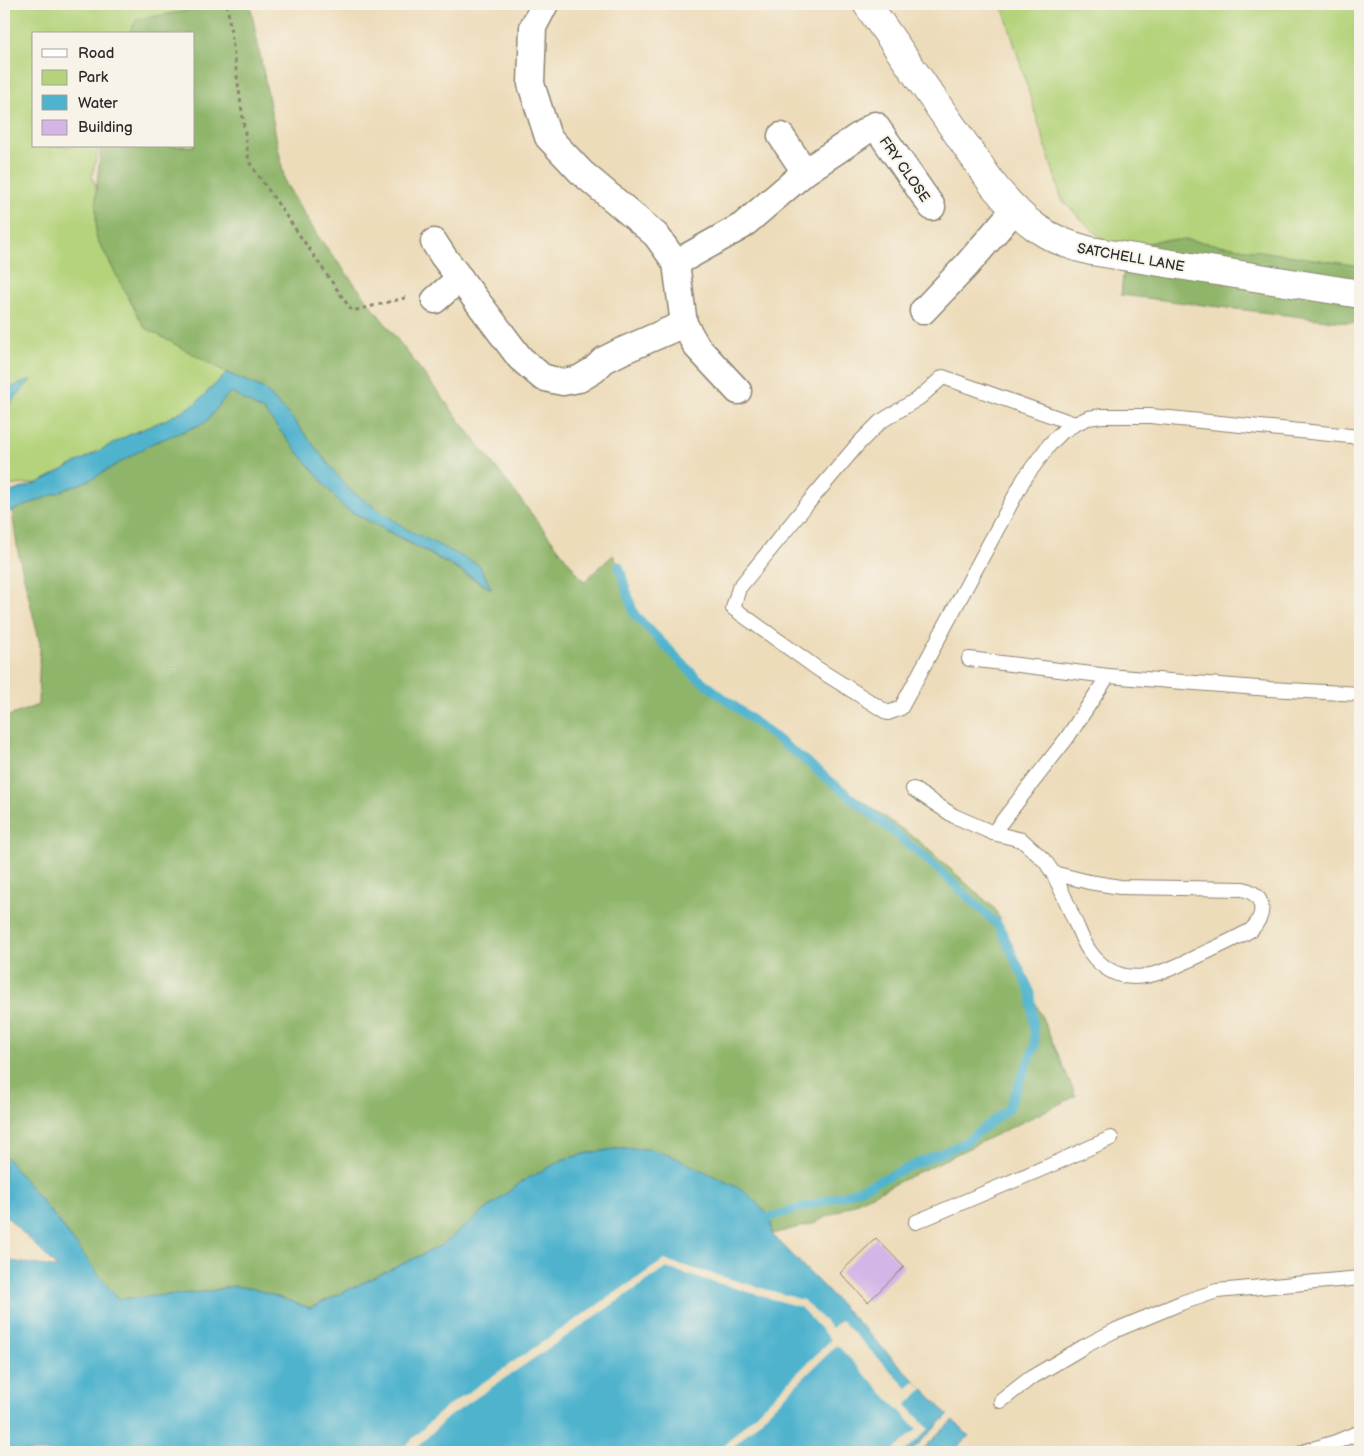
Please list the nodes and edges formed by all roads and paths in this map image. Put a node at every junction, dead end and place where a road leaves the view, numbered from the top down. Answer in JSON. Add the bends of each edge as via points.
{"nodes":[{"id":1,"x":227,"y":4,"type":"edge"},
{"id":2,"x":545,"y":4,"type":"edge"},
{"id":3,"x":867,"y":4,"type":"edge"},
{"id":4,"x":780,"y":136,"type":"dead end"},
{"id":5,"x":805,"y":172,"type":"junction"},
{"id":6,"x":932,"y":207,"type":"dead end"},
{"id":7,"x":1015,"y":209,"type":"junction"},
{"id":8,"x":434,"y":242,"type":"dead end"},
{"id":9,"x":676,"y":263,"type":"junction"},
{"id":10,"x":448,"y":288,"type":"junction"},
{"id":11,"x":1360,"y":294,"type":"edge"},
{"id":12,"x":923,"y":311,"type":"dead end"},
{"id":13,"x":684,"y":324,"type":"junction"},
{"id":14,"x":738,"y":391,"type":"dead end"},
{"id":15,"x":1074,"y":424,"type":"junction"},
{"id":16,"x":1360,"y":437,"type":"edge"},
{"id":17,"x":969,"y":659,"type":"dead end"},
{"id":18,"x":1108,"y":676,"type":"junction"},
{"id":19,"x":1360,"y":694,"type":"edge"},
{"id":20,"x":913,"y":789,"type":"dead end"},
{"id":21,"x":993,"y":833,"type":"junction"},
{"id":22,"x":1054,"y":873,"type":"junction"},
{"id":23,"x":1111,"y":1138,"type":"dead end"},
{"id":24,"x":916,"y":1222,"type":"dead end"},
{"id":25,"x":1360,"y":1278,"type":"edge"},
{"id":26,"x":1001,"y":1401,"type":"dead end"},
{"id":27,"x":1360,"y":1432,"type":"edge"},
{"id":28,"x":1303,"y":1452,"type":"edge"}],
"edges":[{"from":1,"to":10,"type":"path","via":[[249,162],[352,311]]},
{"from":2,"to":9,"type":"street","via":[[534,27],[531,84],[548,137],[581,172],[656,235]]},
{"from":3,"to":7,"type":"street","name":"SATCHELL LANE","via":[[994,186]]},
{"from":4,"to":5,"type":"street"},
{"from":5,"to":6,"type":"street","name":"FRY CLOSE","via":[[875,125]]},
{"from":5,"to":9,"type":"street","name":"FRY CLOSE","via":[[742,226]]},
{"from":7,"to":11,"type":"street","name":"SATCHELL LANE","via":[[1045,234],[1070,246]]},
{"from":7,"to":12,"type":"street"},
{"from":8,"to":10,"type":"street","via":[[443,256]]},
{"from":9,"to":13,"type":"street"},
{"from":10,"to":13,"type":"street","via":[[542,377],[563,382],[580,379],[604,360]]},
{"from":13,"to":14,"type":"street","via":[[697,347]]},
{"from":15,"to":15,"type":"lane","via":[[1050,444],[1024,478],[901,708],[888,713],[818,669],[734,608],[739,588],[859,443],[880,422],[919,398],[943,377]]},
{"from":15,"to":16,"type":"lane","via":[[1102,416],[1150,416]]},
{"from":17,"to":18,"type":"lane"},
{"from":18,"to":19,"type":"lane"},
{"from":18,"to":21,"type":"lane","via":[[1067,738]]},
{"from":20,"to":21,"type":"lane","via":[[954,816]]},
{"from":21,"to":22,"type":"lane","via":[[1022,840]]},
{"from":22,"to":22,"type":"lane","via":[[1120,886],[1243,889],[1259,897],[1261,916],[1251,930],[1170,970],[1156,975],[1121,976],[1109,971],[1089,951]]},
{"from":23,"to":24,"type":"lane"},
{"from":25,"to":26,"type":"lane","via":[[1217,1291],[1181,1303],[1085,1346],[1028,1379]]},
{"from":27,"to":28,"type":"lane"}]}
